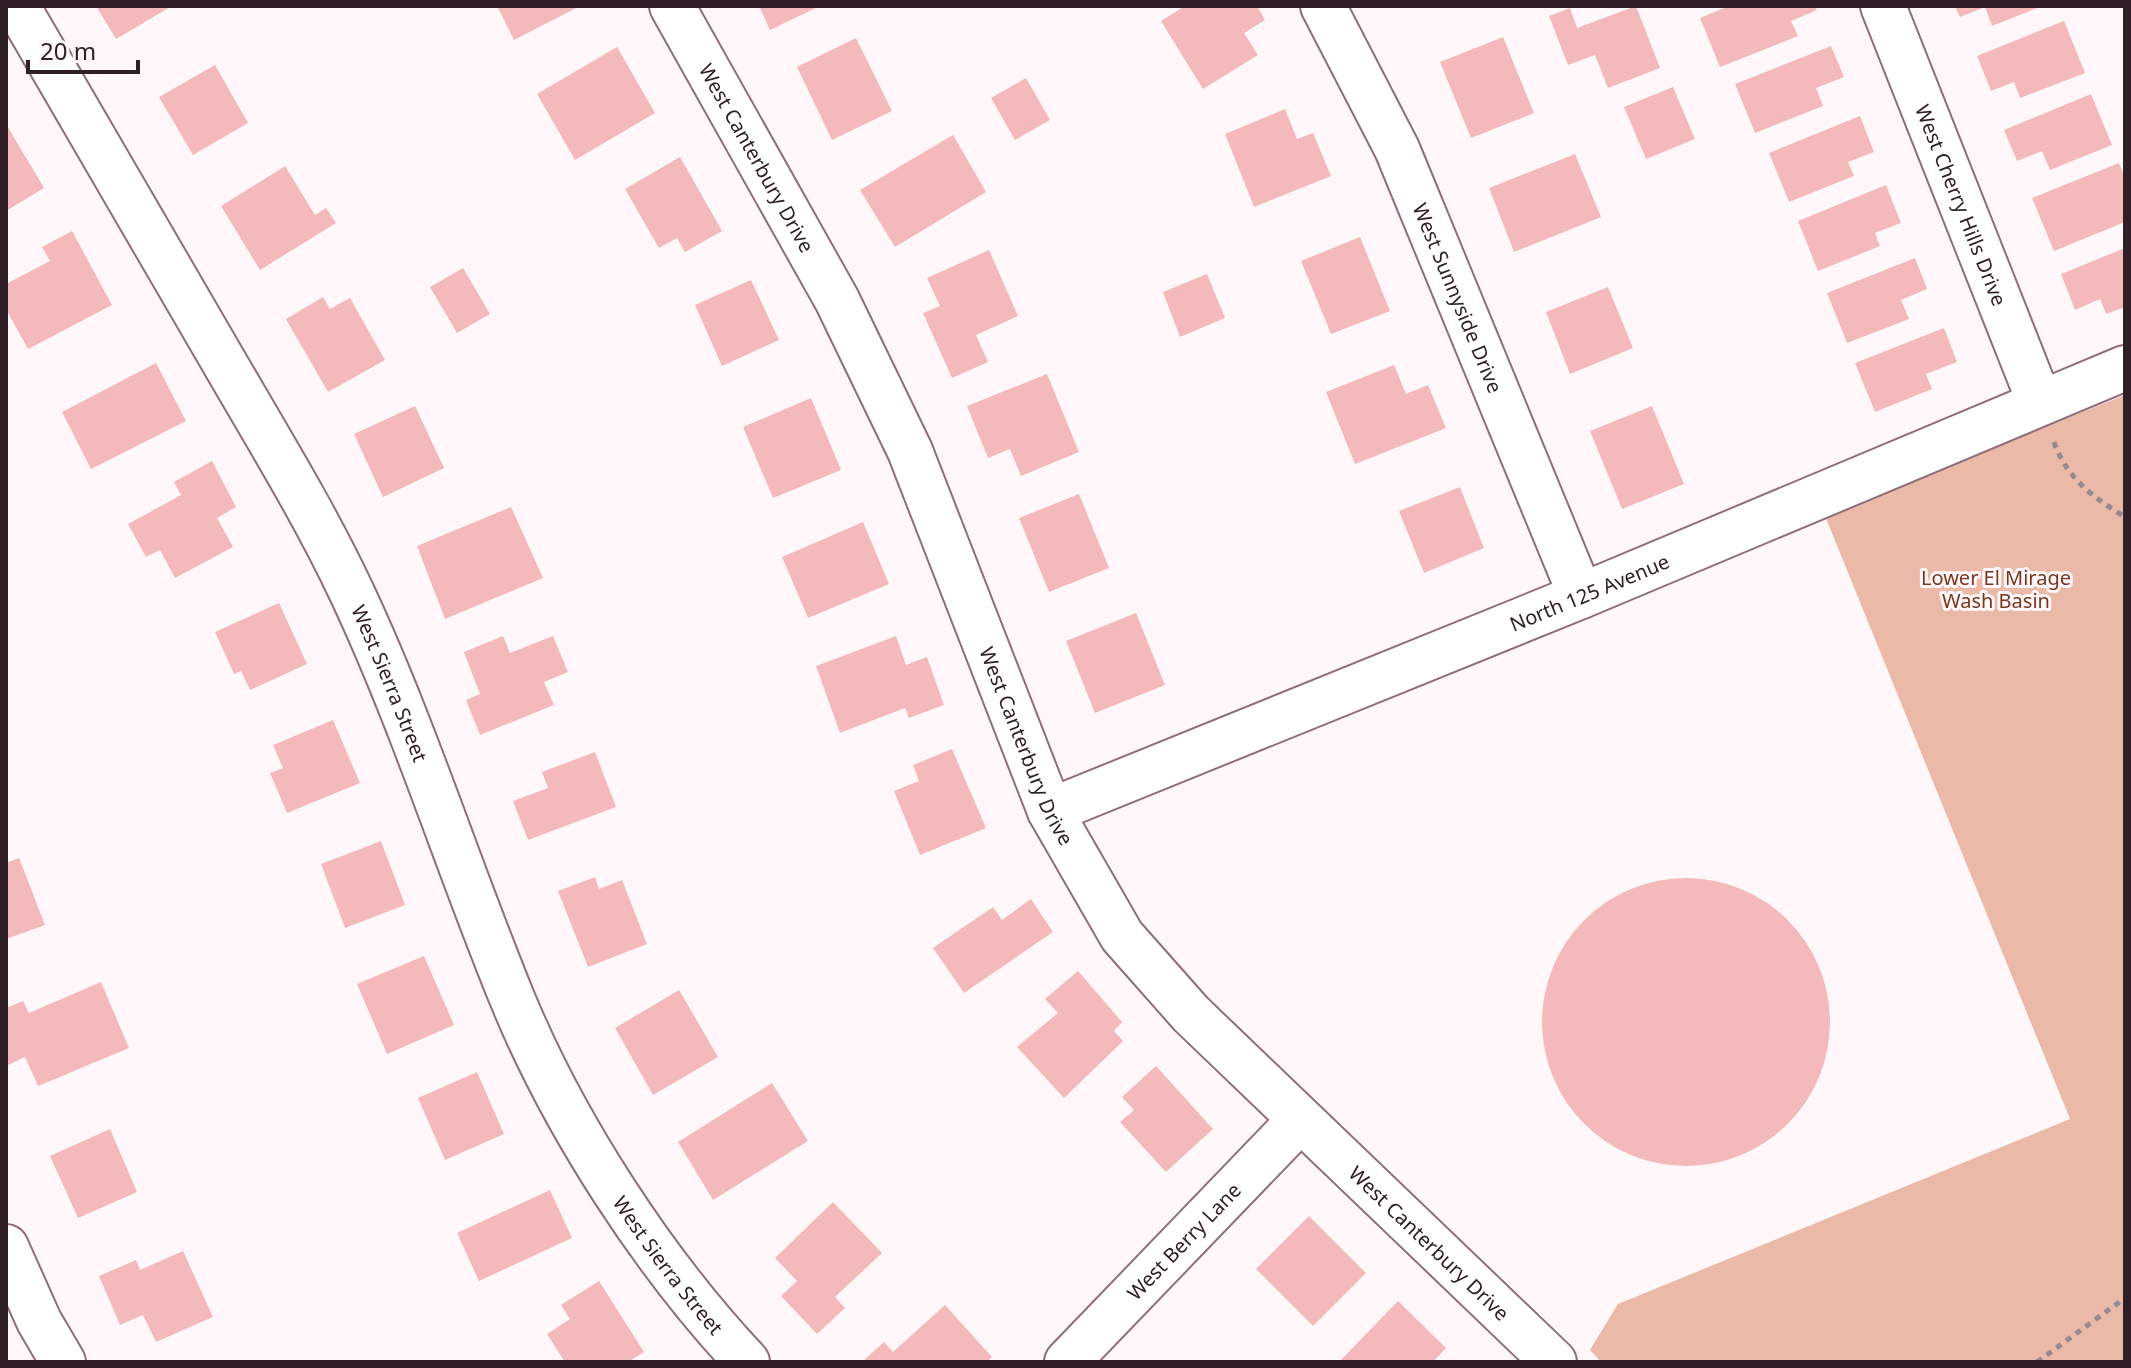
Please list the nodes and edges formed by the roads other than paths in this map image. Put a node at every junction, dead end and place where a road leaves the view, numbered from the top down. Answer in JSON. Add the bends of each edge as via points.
{"nodes":[{"id":1,"x":17,"y":6,"type":"edge"},
{"id":2,"x":672,"y":6,"type":"edge"},
{"id":3,"x":1323,"y":6,"type":"edge"},
{"id":4,"x":1883,"y":6,"type":"edge"},
{"id":5,"x":2125,"y":368,"type":"edge"},
{"id":6,"x":2040,"y":403,"type":"junction"},
{"id":7,"x":1581,"y":596,"type":"junction"},
{"id":8,"x":1050,"y":811,"type":"junction"},
{"id":9,"x":1300,"y":1120,"type":"junction"},
{"id":10,"x":6,"y":1247,"type":"edge"},
{"id":11,"x":63,"y":1362,"type":"edge"},
{"id":12,"x":747,"y":1362,"type":"edge"},
{"id":13,"x":1067,"y":1362,"type":"edge"},
{"id":14,"x":1554,"y":1362,"type":"edge"}],
"edges":[{"from":1,"to":12,"type":"street","name":"West Sierra Street","via":[[292,479],[351,591],[513,1002],[575,1125],[637,1226]]},
{"from":2,"to":8,"type":"street","name":"West Canterbury Drive","via":[[815,259],[910,451]]},
{"from":3,"to":7,"type":"street","name":"West Sunnyside Drive","via":[[1397,149]]},
{"from":4,"to":6,"type":"street","name":"West Cherry Hills Drive"},
{"from":5,"to":6,"type":"street","name":"North 125 Avenue"},
{"from":6,"to":7,"type":"street","name":"North 125 Avenue"},
{"from":7,"to":8,"type":"street","name":"North 125 Avenue"},
{"from":8,"to":9,"type":"street","name":"West Canterbury Drive","via":[[1122,936],[1191,1014]]},
{"from":9,"to":13,"type":"street","name":"West Berry Lane"},
{"from":9,"to":14,"type":"street","name":"West Canterbury Drive"},
{"from":10,"to":11,"type":"street"}]}
